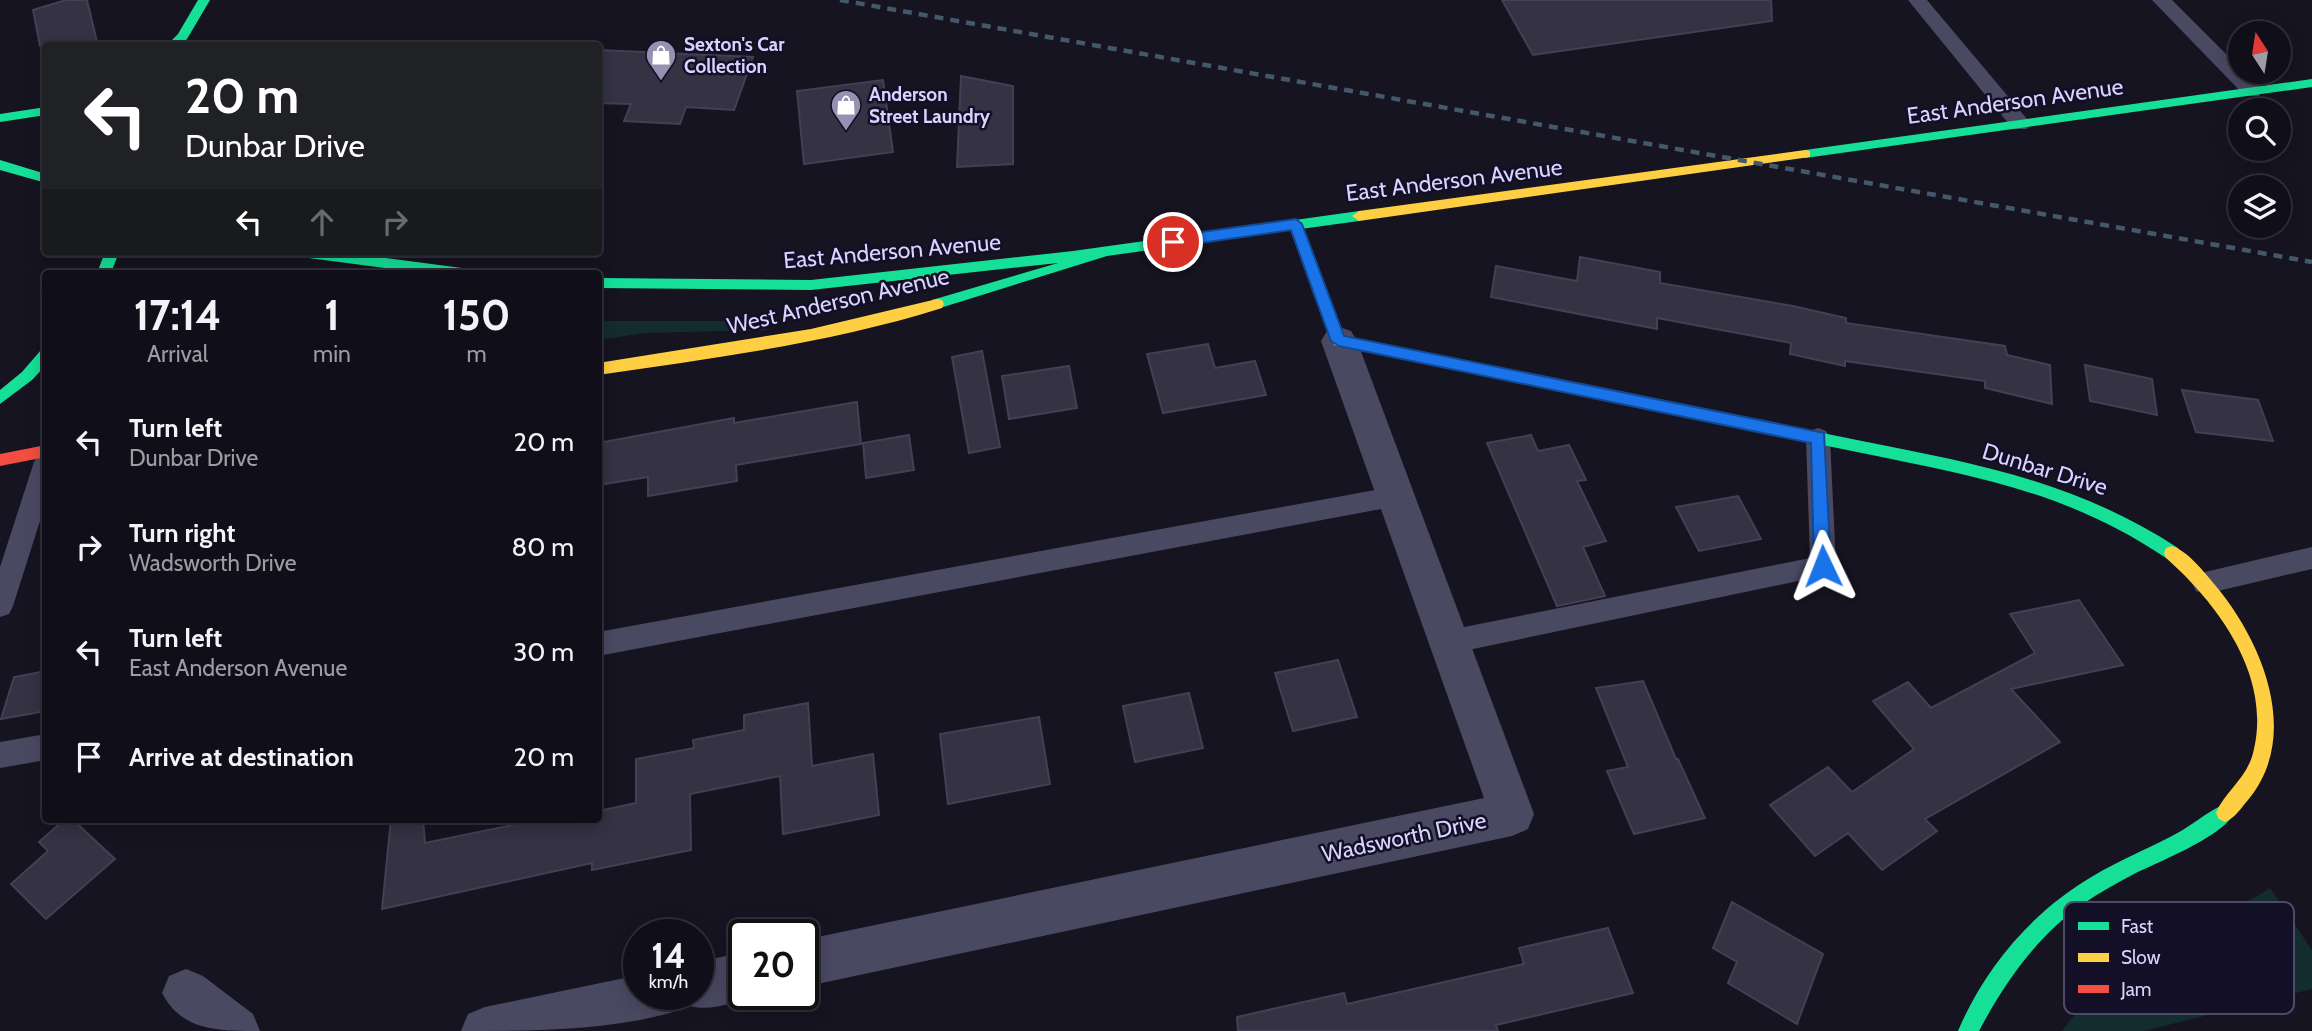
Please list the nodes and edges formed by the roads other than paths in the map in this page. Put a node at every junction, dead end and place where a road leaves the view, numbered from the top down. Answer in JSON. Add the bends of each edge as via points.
{"nodes":[{"id":1,"x":206,"y":0,"type":"edge"},
{"id":2,"x":1917,"y":0,"type":"edge"},
{"id":3,"x":2161,"y":0,"type":"edge"},
{"id":4,"x":176,"y":42,"type":"edge"},
{"id":5,"x":191,"y":42,"type":"edge"},
{"id":6,"x":2312,"y":83,"type":"edge"},
{"id":7,"x":2252,"y":91,"type":"junction"},
{"id":8,"x":42,"y":112,"type":"edge"},
{"id":9,"x":0,"y":118,"type":"edge"},
{"id":10,"x":2020,"y":124,"type":"junction"},
{"id":11,"x":0,"y":165,"type":"edge"},
{"id":12,"x":42,"y":179,"type":"edge"},
{"id":13,"x":1296,"y":224,"type":"junction"},
{"id":14,"x":1124,"y":248,"type":"junction"},
{"id":15,"x":332,"y":256,"type":"edge"},
{"id":16,"x":439,"y":270,"type":"edge"},
{"id":17,"x":602,"y":283,"type":"edge"},
{"id":18,"x":1339,"y":341,"type":"junction"},
{"id":19,"x":42,"y":359,"type":"edge"},
{"id":20,"x":602,"y":368,"type":"edge"},
{"id":21,"x":0,"y":398,"type":"edge"},
{"id":22,"x":1818,"y":438,"type":"junction"},
{"id":23,"x":42,"y":452,"type":"edge"},
{"id":24,"x":0,"y":460,"type":"edge"},
{"id":25,"x":42,"y":474,"type":"edge"},
{"id":26,"x":1397,"y":496,"type":"junction"},
{"id":27,"x":2312,"y":558,"type":"edge"},
{"id":28,"x":2205,"y":583,"type":"junction"},
{"id":29,"x":0,"y":607,"type":"edge"},
{"id":30,"x":1449,"y":642,"type":"junction"},
{"id":31,"x":602,"y":643,"type":"edge"},
{"id":32,"x":42,"y":748,"type":"edge"},
{"id":33,"x":0,"y":755,"type":"edge"},
{"id":34,"x":2067,"y":902,"type":"edge"},
{"id":35,"x":2064,"y":904,"type":"edge"},
{"id":36,"x":819,"y":961,"type":"edge"},
{"id":37,"x":186,"y":993,"type":"dead end"},
{"id":38,"x":623,"y":1002,"type":"edge"},
{"id":39,"x":236,"y":1031,"type":"edge"},
{"id":40,"x":485,"y":1031,"type":"edge"},
{"id":41,"x":1968,"y":1031,"type":"edge"}],
"edges":[{"from":1,"to":4,"type":"main road"},
{"from":1,"to":5,"type":"main road"},
{"from":2,"to":10,"type":"lane"},
{"from":3,"to":7,"type":"lane"},
{"from":6,"to":7,"type":"main road","name":"East Anderson Avenue"},
{"from":7,"to":10,"type":"main road","name":"East Anderson Avenue"},
{"from":8,"to":9,"type":"main road"},
{"from":10,"to":13,"type":"main road","name":"East Anderson Avenue"},
{"from":11,"to":12,"type":"main road"},
{"from":13,"to":14,"type":"main road","name":"East Anderson Avenue"},
{"from":13,"to":18,"type":"main road","name":"Wadsworth Drive"},
{"from":14,"to":17,"type":"main road","name":"East Anderson Avenue","via":[[811,285]]},
{"from":14,"to":20,"type":"main road","name":"West Anderson Avenue","via":[[901,315],[775,342]]},
{"from":15,"to":16,"type":"main road"},
{"from":18,"to":22,"type":"main road","name":"Dunbar Drive"},
{"from":18,"to":26,"type":"street","name":"Wadsworth Drive"},
{"from":19,"to":21,"type":"main road"},
{"from":22,"to":28,"type":"main road","name":"Dunbar Drive","via":[[2018,480],[2071,496],[2118,516],[2169,550]]},
{"from":22,"to":30,"type":"lane","via":[[1823,566]]},
{"from":23,"to":24,"type":"main road"},
{"from":25,"to":29,"type":"lane"},
{"from":26,"to":30,"type":"street","name":"Wadsworth Drive"},
{"from":26,"to":31,"type":"lane"},
{"from":27,"to":28,"type":"lane"},
{"from":28,"to":34,"type":"main road","name":"Dunbar Drive","via":[[2250,651],[2265,698],[2259,765],[2244,795],[2221,818],[2188,840],[2091,885]]},
{"from":30,"to":36,"type":"street","name":"Wadsworth Drive","via":[[1512,814]]},
{"from":32,"to":33,"type":"lane"},
{"from":35,"to":41,"type":"main road","name":"Dunbar Drive","via":[[2016,947]]},
{"from":37,"to":39,"type":"street"},
{"from":38,"to":40,"type":"street"}]}
